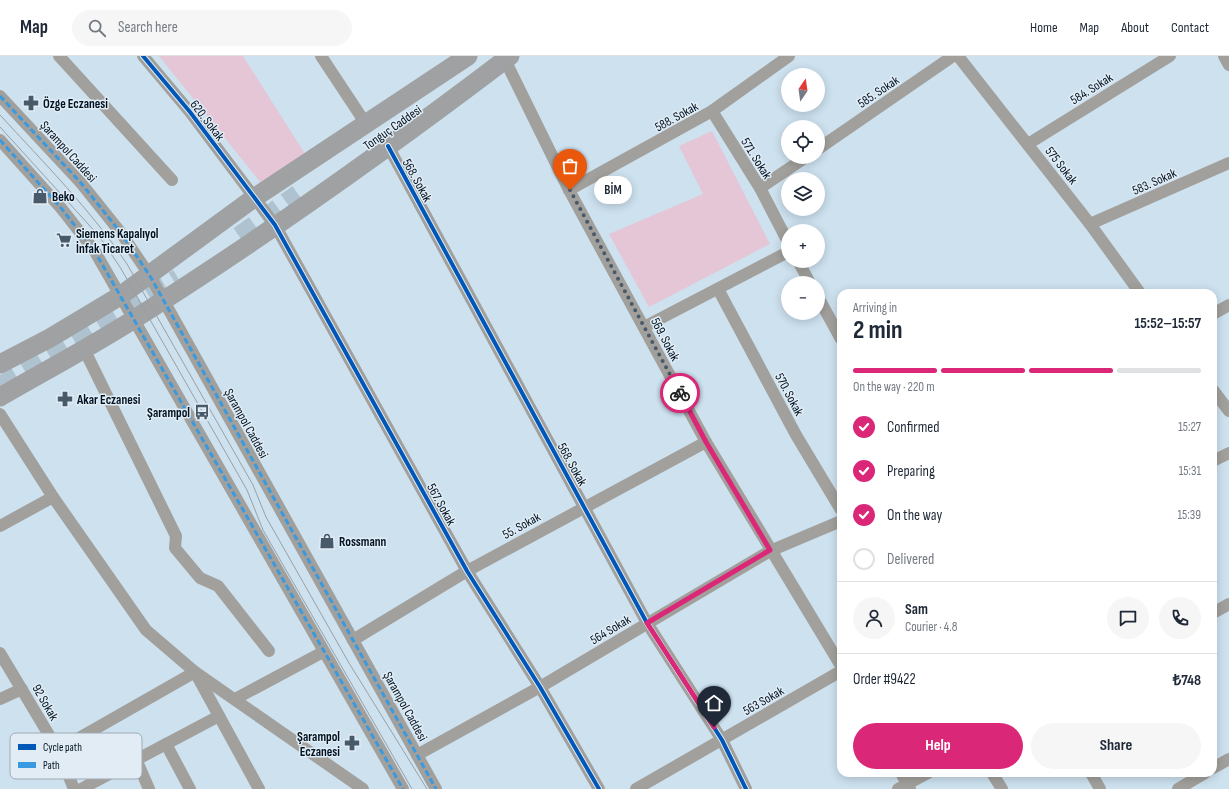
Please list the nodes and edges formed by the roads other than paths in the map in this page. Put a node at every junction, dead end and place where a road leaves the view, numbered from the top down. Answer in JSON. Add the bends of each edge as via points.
{"nodes":[{"id":1,"x":59,"y":56,"type":"edge"},
{"id":2,"x":143,"y":56,"type":"edge"},
{"id":3,"x":321,"y":56,"type":"edge"},
{"id":4,"x":468,"y":56,"type":"edge"},
{"id":5,"x":789,"y":56,"type":"edge"},
{"id":6,"x":953,"y":56,"type":"edge"},
{"id":7,"x":958,"y":56,"type":"edge"},
{"id":8,"x":1170,"y":56,"type":"edge"},
{"id":9,"x":1224,"y":56,"type":"edge"},
{"id":10,"x":493,"y":57,"type":"edge"},
{"id":11,"x":1229,"y":65,"type":"edge"},
{"id":12,"x":0,"y":96,"type":"edge"},
{"id":13,"x":712,"y":112,"type":"junction"},
{"id":14,"x":366,"y":124,"type":"junction"},
{"id":15,"x":0,"y":140,"type":"edge"},
{"id":16,"x":825,"y":143,"type":"edge"},
{"id":17,"x":1028,"y":144,"type":"junction"},
{"id":18,"x":388,"y":146,"type":"junction"},
{"id":19,"x":796,"y":164,"type":"edge"},
{"id":20,"x":1229,"y":164,"type":"edge"},
{"id":21,"x":172,"y":180,"type":"dead end"},
{"id":22,"x":760,"y":188,"type":"junction"},
{"id":23,"x":570,"y":190,"type":"junction"},
{"id":24,"x":295,"y":191,"type":"tunnel mouth"},
{"id":25,"x":254,"y":198,"type":"junction"},
{"id":26,"x":1090,"y":224,"type":"junction"},
{"id":27,"x":275,"y":225,"type":"junction"},
{"id":28,"x":781,"y":228,"type":"edge"},
{"id":29,"x":236,"y":232,"type":"tunnel mouth"},
{"id":30,"x":781,"y":256,"type":"edge"},
{"id":31,"x":175,"y":274,"type":"tunnel mouth"},
{"id":32,"x":150,"y":276,"type":"junction"},
{"id":33,"x":718,"y":289,"type":"junction"},
{"id":34,"x":1137,"y":289,"type":"edge"},
{"id":35,"x":120,"y":296,"type":"junction"},
{"id":36,"x":163,"y":300,"type":"junction"},
{"id":37,"x":1229,"y":305,"type":"edge"},
{"id":38,"x":825,"y":310,"type":"edge"},
{"id":39,"x":1217,"y":312,"type":"edge"},
{"id":40,"x":134,"y":319,"type":"junction"},
{"id":41,"x":644,"y":327,"type":"junction"},
{"id":42,"x":837,"y":332,"type":"edge"},
{"id":43,"x":84,"y":349,"type":"junction"},
{"id":44,"x":0,"y":364,"type":"edge"},
{"id":45,"x":1217,"y":396,"type":"edge"},
{"id":46,"x":0,"y":397,"type":"edge"},
{"id":47,"x":1229,"y":412,"type":"edge"},
{"id":48,"x":0,"y":414,"type":"edge"},
{"id":49,"x":706,"y":442,"type":"junction"},
{"id":50,"x":1229,"y":453,"type":"edge"},
{"id":51,"x":1217,"y":459,"type":"edge"},
{"id":52,"x":53,"y":497,"type":"junction"},
{"id":53,"x":837,"y":503,"type":"edge"},
{"id":54,"x":585,"y":506,"type":"junction"},
{"id":55,"x":837,"y":523,"type":"edge"},
{"id":56,"x":0,"y":526,"type":"edge"},
{"id":57,"x":770,"y":550,"type":"junction"},
{"id":58,"x":468,"y":571,"type":"junction"},
{"id":59,"x":1229,"y":604,"type":"edge"},
{"id":60,"x":1217,"y":611,"type":"edge"},
{"id":61,"x":647,"y":623,"type":"junction"},
{"id":62,"x":353,"y":640,"type":"junction"},
{"id":63,"x":269,"y":652,"type":"dead end"},
{"id":64,"x":323,"y":652,"type":"junction"},
{"id":65,"x":0,"y":653,"type":"edge"},
{"id":66,"x":837,"y":659,"type":"edge"},
{"id":67,"x":195,"y":672,"type":"junction"},
{"id":68,"x":837,"y":673,"type":"edge"},
{"id":69,"x":540,"y":686,"type":"junction"},
{"id":70,"x":22,"y":688,"type":"junction"},
{"id":71,"x":0,"y":699,"type":"edge"},
{"id":72,"x":234,"y":699,"type":"junction"},
{"id":73,"x":219,"y":716,"type":"junction"},
{"id":74,"x":48,"y":733,"type":"edge"},
{"id":75,"x":88,"y":733,"type":"edge"},
{"id":76,"x":722,"y":740,"type":"junction"},
{"id":77,"x":166,"y":744,"type":"junction"},
{"id":78,"x":417,"y":756,"type":"junction"},
{"id":79,"x":142,"y":757,"type":"edge"},
{"id":80,"x":1229,"y":759,"type":"edge"},
{"id":81,"x":1217,"y":766,"type":"edge"},
{"id":82,"x":142,"y":772,"type":"edge"},
{"id":83,"x":902,"y":777,"type":"edge"},
{"id":84,"x":921,"y":777,"type":"edge"},
{"id":85,"x":994,"y":777,"type":"edge"},
{"id":86,"x":1093,"y":777,"type":"edge"},
{"id":87,"x":1198,"y":777,"type":"edge"},
{"id":88,"x":93,"y":779,"type":"edge"},
{"id":89,"x":905,"y":787,"type":"edge"},
{"id":90,"x":73,"y":788,"type":"edge"},
{"id":91,"x":358,"y":788,"type":"edge"},
{"id":92,"x":150,"y":789,"type":"edge"},
{"id":93,"x":190,"y":789,"type":"edge"},
{"id":94,"x":259,"y":789,"type":"edge"},
{"id":95,"x":403,"y":789,"type":"edge"},
{"id":96,"x":436,"y":789,"type":"edge"},
{"id":97,"x":599,"y":789,"type":"edge"},
{"id":98,"x":636,"y":789,"type":"edge"},
{"id":99,"x":746,"y":789,"type":"edge"},
{"id":100,"x":1002,"y":789,"type":"edge"},
{"id":101,"x":1100,"y":789,"type":"edge"},
{"id":102,"x":1178,"y":789,"type":"edge"}],
"edges":[{"from":1,"to":21,"type":"street"},
{"from":2,"to":25,"type":"street","name":"620. Sokak","via":[[190,112]]},
{"from":3,"to":14,"type":"street"},
{"from":4,"to":14,"type":"main road"},
{"from":5,"to":13,"type":"street","name":"588. Sokak"},
{"from":6,"to":16,"type":"street","name":"585. Sokak"},
{"from":7,"to":17,"type":"street","name":"575 Sokak"},
{"from":8,"to":17,"type":"street","name":"584. Sokak"},
{"from":9,"to":11,"type":"street"},
{"from":10,"to":18,"type":"main road"},
{"from":10,"to":23,"type":"street","name":"569. Sokak"},
{"from":10,"to":24,"type":"main road","name":"Tonguç Caddesi"},
{"from":12,"to":32,"type":"street","name":"Şarampol Caddesi","via":[[81,183],[121,233]]},
{"from":13,"to":22,"type":"street","name":"571. Sokak"},
{"from":13,"to":23,"type":"street","name":"588. Sokak"},
{"from":14,"to":25,"type":"main road"},
{"from":15,"to":35,"type":"street","via":[[61,208],[94,250]]},
{"from":17,"to":26,"type":"street","name":"575 Sokak"},
{"from":18,"to":27,"type":"main road"},
{"from":18,"to":54,"type":"street","name":"568. Sokak"},
{"from":19,"to":22,"type":"street"},
{"from":20,"to":26,"type":"street","name":"583. Sokak"},
{"from":22,"to":28,"type":"street","name":"571. Sokak"},
{"from":23,"to":41,"type":"street","name":"569. Sokak"},
{"from":25,"to":27,"type":"street","name":"620. Sokak"},
{"from":25,"to":32,"type":"main road"},
{"from":26,"to":34,"type":"street","name":"575 Sokak"},
{"from":27,"to":36,"type":"main road"},
{"from":27,"to":58,"type":"street","name":"567. Sokak"},
{"from":29,"to":31,"type":"main road"},
{"from":30,"to":33,"type":"street"},
{"from":32,"to":35,"type":"main road"},
{"from":32,"to":36,"type":"street","name":"Şarampol Caddesi"},
{"from":33,"to":41,"type":"street"},
{"from":33,"to":53,"type":"street","name":"570. Sokak","via":[[796,435]]},
{"from":35,"to":40,"type":"street"},
{"from":35,"to":44,"type":"main road","via":[[50,338]]},
{"from":36,"to":40,"type":"main road"},
{"from":36,"to":62,"type":"street","name":"Şarampol Caddesi"},
{"from":37,"to":39,"type":"street"},
{"from":38,"to":42,"type":"street"},
{"from":40,"to":43,"type":"main road"},
{"from":40,"to":64,"type":"street"},
{"from":41,"to":49,"type":"street","name":"569. Sokak"},
{"from":43,"to":46,"type":"main road"},
{"from":43,"to":63,"type":"street","via":[[176,536],[175,548],[200,578],[218,586]]},
{"from":45,"to":47,"type":"street"},
{"from":48,"to":52,"type":"street"},
{"from":49,"to":54,"type":"street","name":"55. Sokak"},
{"from":49,"to":57,"type":"street","name":"569. Sokak"},
{"from":50,"to":51,"type":"street"},
{"from":52,"to":56,"type":"street"},
{"from":52,"to":67,"type":"street","via":[[146,630]]},
{"from":54,"to":58,"type":"street","name":"55. Sokak"},
{"from":54,"to":61,"type":"street","name":"568. Sokak"},
{"from":55,"to":57,"type":"street","name":"564 Sokak"},
{"from":57,"to":61,"type":"street","name":"564 Sokak"},
{"from":57,"to":66,"type":"street","name":"569. Sokak"},
{"from":58,"to":62,"type":"street","name":"55. Sokak"},
{"from":58,"to":69,"type":"street","name":"567. Sokak"},
{"from":59,"to":60,"type":"street"},
{"from":61,"to":69,"type":"street","name":"564 Sokak"},
{"from":61,"to":76,"type":"street","name":"568. Sokak"},
{"from":62,"to":78,"type":"street","name":"Şarampol Caddesi"},
{"from":64,"to":72,"type":"street"},
{"from":64,"to":95,"type":"street"},
{"from":65,"to":70,"type":"street","name":"92 Sokak"},
{"from":67,"to":72,"type":"street"},
{"from":67,"to":73,"type":"street"},
{"from":67,"to":75,"type":"street"},
{"from":68,"to":76,"type":"street","name":"563 Sokak"},
{"from":69,"to":78,"type":"street","name":"564 Sokak"},
{"from":69,"to":97,"type":"street","name":"567. Sokak"},
{"from":70,"to":71,"type":"street"},
{"from":70,"to":74,"type":"street","name":"92 Sokak"},
{"from":72,"to":91,"type":"street"},
{"from":73,"to":77,"type":"street"},
{"from":73,"to":94,"type":"street"},
{"from":76,"to":98,"type":"street","name":"563 Sokak"},
{"from":76,"to":99,"type":"street","name":"568. Sokak"},
{"from":77,"to":79,"type":"street"},
{"from":77,"to":93,"type":"street"},
{"from":78,"to":96,"type":"street","name":"Şarampol Caddesi"},
{"from":80,"to":81,"type":"street"},
{"from":82,"to":92,"type":"street"},
{"from":83,"to":89,"type":"street"},
{"from":84,"to":89,"type":"street"},
{"from":85,"to":100,"type":"street"},
{"from":86,"to":101,"type":"street"},
{"from":87,"to":102,"type":"street"},
{"from":88,"to":90,"type":"street"}]}
